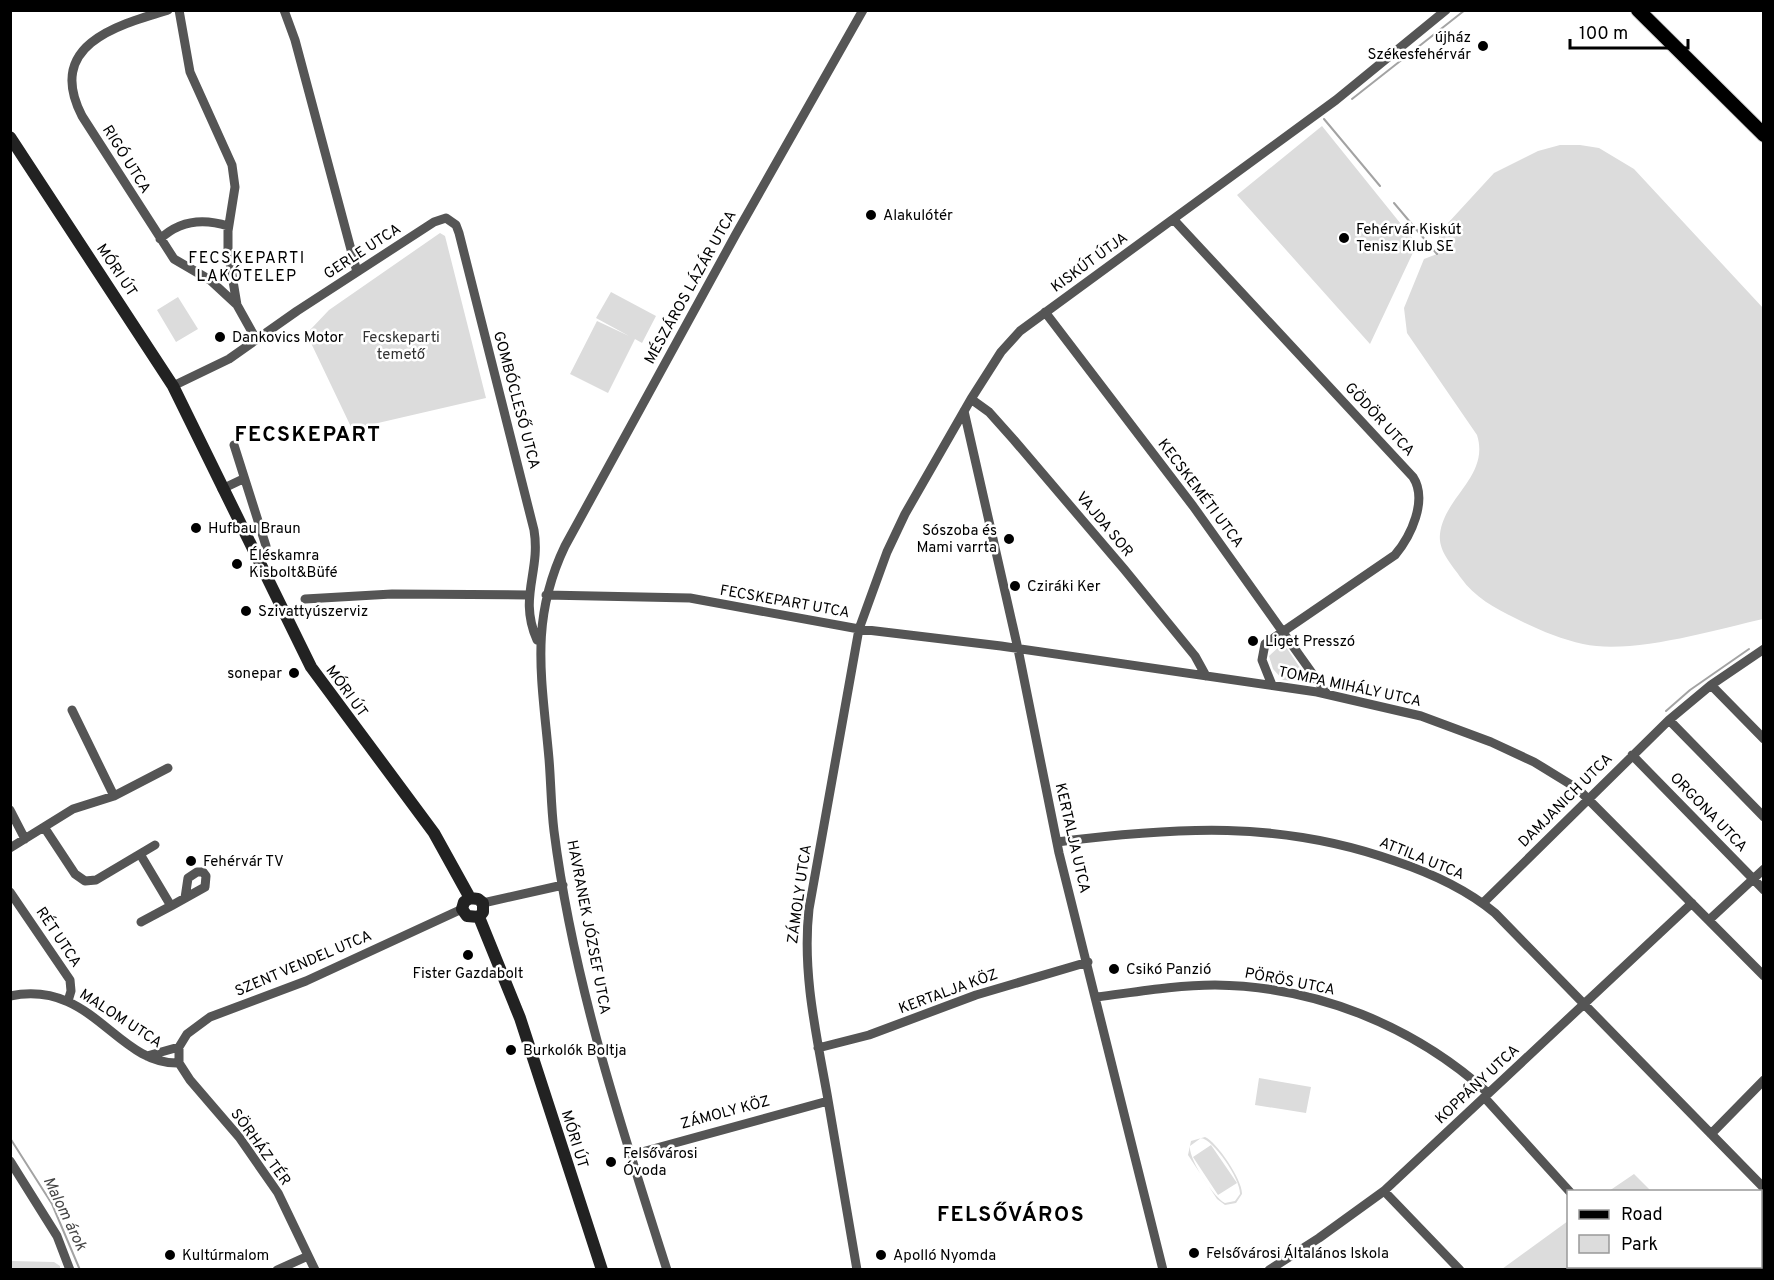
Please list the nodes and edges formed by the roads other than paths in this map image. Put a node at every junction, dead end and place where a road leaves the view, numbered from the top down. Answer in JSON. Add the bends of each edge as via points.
{"nodes":[{"id":1,"x":168,"y":10,"type":"edge"},
{"id":2,"x":179,"y":10,"type":"edge"},
{"id":3,"x":284,"y":10,"type":"edge"},
{"id":4,"x":863,"y":10,"type":"edge"},
{"id":5,"x":1446,"y":10,"type":"edge"},
{"id":6,"x":1638,"y":10,"type":"edge"},
{"id":7,"x":1764,"y":135,"type":"edge"},
{"id":8,"x":10,"y":137,"type":"edge"},
{"id":9,"x":446,"y":218,"type":"joint"},
{"id":10,"x":1174,"y":220,"type":"junction"},
{"id":11,"x":228,"y":226,"type":"junction"},
{"id":12,"x":160,"y":239,"type":"junction"},
{"id":13,"x":357,"y":272,"type":"junction"},
{"id":14,"x":237,"y":305,"type":"junction"},
{"id":15,"x":1045,"y":312,"type":"junction"},
{"id":16,"x":256,"y":339,"type":"junction"},
{"id":17,"x":174,"y":386,"type":"junction"},
{"id":18,"x":970,"y":399,"type":"junction"},
{"id":19,"x":964,"y":411,"type":"junction"},
{"id":20,"x":234,"y":445,"type":"dead end"},
{"id":21,"x":243,"y":479,"type":"junction"},
{"id":22,"x":222,"y":489,"type":"junction"},
{"id":23,"x":266,"y":546,"type":"dead end"},
{"id":24,"x":531,"y":577,"type":"junction"},
{"id":25,"x":550,"y":581,"type":"junction"},
{"id":26,"x":305,"y":599,"type":"dead end"},
{"id":27,"x":528,"y":599,"type":"junction"},
{"id":28,"x":544,"y":600,"type":"junction"},
{"id":29,"x":859,"y":630,"type":"junction"},
{"id":30,"x":1283,"y":632,"type":"junction"},
{"id":31,"x":540,"y":645,"type":"junction"},
{"id":32,"x":1018,"y":649,"type":"junction"},
{"id":33,"x":1764,"y":649,"type":"edge"},
{"id":34,"x":1206,"y":676,"type":"junction"},
{"id":35,"x":1272,"y":685,"type":"junction"},
{"id":36,"x":1711,"y":685,"type":"junction"},
{"id":37,"x":1327,"y":694,"type":"junction"},
{"id":38,"x":72,"y":710,"type":"dead end"},
{"id":39,"x":1669,"y":720,"type":"junction"},
{"id":40,"x":1764,"y":739,"type":"edge"},
{"id":41,"x":1632,"y":755,"type":"junction"},
{"id":42,"x":168,"y":768,"type":"dead end"},
{"id":43,"x":114,"y":796,"type":"junction"},
{"id":44,"x":1590,"y":798,"type":"junction"},
{"id":45,"x":10,"y":810,"type":"edge"},
{"id":46,"x":1764,"y":817,"type":"edge"},
{"id":47,"x":44,"y":827,"type":"junction"},
{"id":48,"x":25,"y":839,"type":"junction"},
{"id":49,"x":1057,"y":842,"type":"junction"},
{"id":50,"x":155,"y":845,"type":"dead end"},
{"id":51,"x":10,"y":848,"type":"edge"},
{"id":52,"x":140,"y":854,"type":"junction"},
{"id":53,"x":1764,"y":869,"type":"edge"},
{"id":54,"x":1753,"y":879,"type":"junction"},
{"id":55,"x":563,"y":885,"type":"junction"},
{"id":56,"x":1764,"y":890,"type":"edge"},
{"id":57,"x":10,"y":892,"type":"edge"},
{"id":58,"x":185,"y":898,"type":"dead end"},
{"id":59,"x":470,"y":898,"type":"junction"},
{"id":60,"x":483,"y":903,"type":"junction"},
{"id":61,"x":1483,"y":903,"type":"junction"},
{"id":62,"x":1692,"y":903,"type":"junction"},
{"id":63,"x":171,"y":906,"type":"junction"},
{"id":64,"x":462,"y":909,"type":"junction"},
{"id":65,"x":479,"y":917,"type":"junction"},
{"id":66,"x":1709,"y":920,"type":"junction"},
{"id":67,"x":141,"y":922,"type":"dead end"},
{"id":68,"x":1088,"y":962,"type":"junction"},
{"id":69,"x":1764,"y":976,"type":"edge"},
{"id":70,"x":10,"y":996,"type":"edge"},
{"id":71,"x":1097,"y":997,"type":"junction"},
{"id":72,"x":68,"y":1001,"type":"junction"},
{"id":73,"x":1585,"y":1006,"type":"junction"},
{"id":74,"x":179,"y":1047,"type":"junction"},
{"id":75,"x":818,"y":1048,"type":"junction"},
{"id":76,"x":147,"y":1056,"type":"junction"},
{"id":77,"x":180,"y":1063,"type":"junction"},
{"id":78,"x":1764,"y":1080,"type":"edge"},
{"id":79,"x":1486,"y":1095,"type":"junction"},
{"id":80,"x":828,"y":1101,"type":"junction"},
{"id":81,"x":1711,"y":1134,"type":"junction"},
{"id":82,"x":631,"y":1155,"type":"junction"},
{"id":83,"x":10,"y":1161,"type":"edge"},
{"id":84,"x":1764,"y":1188,"type":"edge"},
{"id":85,"x":1569,"y":1190,"type":"edge"},
{"id":86,"x":1384,"y":1191,"type":"junction"},
{"id":87,"x":308,"y":1256,"type":"junction"},
{"id":88,"x":70,"y":1269,"type":"edge"},
{"id":89,"x":278,"y":1269,"type":"edge"},
{"id":90,"x":315,"y":1269,"type":"edge"},
{"id":91,"x":602,"y":1269,"type":"edge"},
{"id":92,"x":667,"y":1269,"type":"edge"},
{"id":93,"x":857,"y":1269,"type":"edge"},
{"id":94,"x":1163,"y":1269,"type":"edge"},
{"id":95,"x":1269,"y":1269,"type":"edge"},
{"id":96,"x":1460,"y":1269,"type":"edge"}],
"edges":[{"from":1,"to":12,"type":"street","name":"RIGÓ UTCA","via":[[122,24],[96,39],[77,59],[70,83],[76,104]]},
{"from":2,"to":11,"type":"street","via":[[190,72],[232,165],[234,195]]},
{"from":3,"to":13,"type":"street"},
{"from":4,"to":25,"type":"street","name":"MÉSZÁROS LÁZÁR UTCA","via":[[736,234],[565,546]]},
{"from":5,"to":10,"type":"street","name":"KISKÚT ÚTJA","via":[[1336,100]]},
{"from":6,"to":7,"type":"main road"},
{"from":8,"to":17,"type":"main road","name":"MÓRI ÚT"},
{"from":9,"to":13,"type":"street","name":"GERLE UTCA"},
{"from":9,"to":24,"type":"street","name":"GOMBÓCLESŐ UTCA","via":[[459,233],[528,504],[537,551]]},
{"from":10,"to":15,"type":"street","name":"KISKÚT ÚTJA"},
{"from":10,"to":30,"type":"street","name":"GÖDÖR UTCA","via":[[1419,487],[1419,502],[1408,535],[1395,555]]},
{"from":11,"to":12,"type":"street","via":[[196,221],[174,227]]},
{"from":11,"to":14,"type":"street","via":[[228,257]]},
{"from":12,"to":14,"type":"street","name":"RIGÓ UTCA","via":[[179,264],[210,280]]},
{"from":13,"to":16,"type":"street","name":"GERLE UTCA"},
{"from":14,"to":16,"type":"street","name":"RIGÓ UTCA"},
{"from":15,"to":18,"type":"street","name":"KISKÚT ÚTJA","via":[[1011,340]]},
{"from":15,"to":30,"type":"street","name":"KECSKEMÉTI UTCA"},
{"from":16,"to":17,"type":"street","name":"GERLE UTCA","via":[[229,359]]},
{"from":17,"to":22,"type":"main road","name":"MÓRI ÚT"},
{"from":18,"to":19,"type":"street","name":"KISKÚT ÚTJA"},
{"from":18,"to":34,"type":"street","name":"VAJDA SOR","via":[[989,412],[1124,569],[1196,656]]},
{"from":19,"to":29,"type":"street","name":"KISKÚT ÚTJA","via":[[893,538]]},
{"from":19,"to":32,"type":"street","name":"KERTALJA UTCA"},
{"from":20,"to":21,"type":"street"},
{"from":21,"to":22,"type":"street"},
{"from":21,"to":23,"type":"street"},
{"from":22,"to":59,"type":"main road","name":"MÓRI ÚT","via":[[311,667],[434,833]]},
{"from":24,"to":25,"type":"street"},
{"from":24,"to":27,"type":"street","name":"GOMBÓCLESŐ UTCA"},
{"from":25,"to":28,"type":"street","name":"HAVRANEK JÓZSEF UTCA"},
{"from":26,"to":27,"type":"street","via":[[392,594]]},
{"from":27,"to":28,"type":"street","name":"FECSKEPART UTCA"},
{"from":27,"to":31,"type":"street"},
{"from":28,"to":29,"type":"street","name":"FECSKEPART UTCA","via":[[673,596]]},
{"from":28,"to":31,"type":"street","name":"HAVRANEK JÓZSEF UTCA"},
{"from":29,"to":32,"type":"street","name":"FECSKEPART UTCA"},
{"from":29,"to":75,"type":"street","name":"ZÁMOLY UTCA","via":[[808,917],[807,963]]},
{"from":30,"to":35,"type":"street","via":[[1265,644],[1262,655]]},
{"from":30,"to":37,"type":"street","name":"KECSKEMÉTI UTCA"},
{"from":31,"to":55,"type":"street","name":"HAVRANEK JÓZSEF UTCA","via":[[554,831]]},
{"from":32,"to":34,"type":"street","name":"TOMPA MIHÁLY UTCA"},
{"from":32,"to":49,"type":"street","name":"KERTALJA UTCA"},
{"from":33,"to":36,"type":"street","name":"DAMJANICH UTCA"},
{"from":34,"to":35,"type":"street","name":"TOMPA MIHÁLY UTCA"},
{"from":35,"to":37,"type":"street","name":"TOMPA MIHÁLY UTCA"},
{"from":36,"to":39,"type":"street","name":"DAMJANICH UTCA"},
{"from":36,"to":40,"type":"street"},
{"from":37,"to":44,"type":"street","name":"TOMPA MIHÁLY UTCA","via":[[1406,712],[1479,737],[1534,762]]},
{"from":38,"to":43,"type":"street"},
{"from":39,"to":41,"type":"street","name":"DAMJANICH UTCA"},
{"from":39,"to":46,"type":"street"},
{"from":41,"to":44,"type":"street","name":"DAMJANICH UTCA"},
{"from":41,"to":54,"type":"street","name":"ORGONA UTCA"},
{"from":42,"to":43,"type":"street"},
{"from":43,"to":47,"type":"street","via":[[73,808]]},
{"from":44,"to":61,"type":"street","name":"DAMJANICH UTCA"},
{"from":44,"to":62,"type":"street","name":"TOMPA MIHÁLY UTCA"},
{"from":45,"to":48,"type":"street"},
{"from":47,"to":48,"type":"street"},
{"from":47,"to":52,"type":"street","via":[[75,874],[85,881],[96,880]]},
{"from":48,"to":51,"type":"street"},
{"from":49,"to":61,"type":"street","name":"ATTILA UTCA","via":[[1184,829],[1292,834],[1403,863]]},
{"from":49,"to":68,"type":"street","name":"KERTALJA UTCA"},
{"from":50,"to":52,"type":"street"},
{"from":52,"to":63,"type":"street"},
{"from":53,"to":54,"type":"street"},
{"from":54,"to":56,"type":"street","name":"ORGONA UTCA"},
{"from":54,"to":66,"type":"street"},
{"from":55,"to":60,"type":"street"},
{"from":55,"to":82,"type":"street","name":"HAVRANEK JÓZSEF UTCA","via":[[606,1078]]},
{"from":57,"to":72,"type":"street","name":"RÉT UTCA","via":[[70,980]]},
{"from":58,"to":63,"type":"street"},
{"from":59,"to":60,"type":"main road"},
{"from":59,"to":64,"type":"main road"},
{"from":60,"to":65,"type":"main road"},
{"from":61,"to":73,"type":"street","name":"ATTILA UTCA"},
{"from":62,"to":66,"type":"street","name":"TOMPA MIHÁLY UTCA"},
{"from":62,"to":73,"type":"street","name":"KOPPÁNY UTCA"},
{"from":63,"to":67,"type":"street"},
{"from":64,"to":65,"type":"main road","via":[[467,916]]},
{"from":64,"to":74,"type":"street","name":"SZENT VENDEL UTCA","via":[[306,981],[200,1022]]},
{"from":65,"to":91,"type":"main road","name":"MÓRI ÚT","via":[[524,1027]]},
{"from":66,"to":69,"type":"street","name":"TOMPA MIHÁLY UTCA"},
{"from":68,"to":71,"type":"street","name":"KERTALJA UTCA"},
{"from":68,"to":75,"type":"street","name":"KERTALJA KÖZ","via":[[976,994],[869,1035]]},
{"from":70,"to":72,"type":"street","name":"MALOM UTCA","via":[[34,993]]},
{"from":71,"to":79,"type":"street","name":"PÖRÖS UTCA","via":[[1215,985],[1310,997],[1354,1011],[1413,1038],[1464,1071]]},
{"from":71,"to":94,"type":"street","name":"KERTALJA UTCA"},
{"from":72,"to":76,"type":"street","name":"MALOM UTCA"},
{"from":73,"to":79,"type":"street","name":"KOPPÁNY UTCA"},
{"from":73,"to":81,"type":"street","name":"ATTILA UTCA"},
{"from":74,"to":76,"type":"street"},
{"from":74,"to":77,"type":"street"},
{"from":75,"to":80,"type":"street","name":"ZÁMOLY UTCA"},
{"from":76,"to":77,"type":"street","name":"MALOM UTCA","via":[[168,1064]]},
{"from":77,"to":87,"type":"street","name":"SÖRHÁZ TÉR","via":[[278,1193]]},
{"from":78,"to":81,"type":"street"},
{"from":79,"to":85,"type":"street","name":"PÖRÖS UTCA"},
{"from":79,"to":86,"type":"street","name":"KOPPÁNY UTCA"},
{"from":80,"to":82,"type":"street","name":"ZÁMOLY KÖZ"},
{"from":80,"to":93,"type":"street","name":"ZÁMOLY UTCA"},
{"from":81,"to":84,"type":"street","name":"ATTILA UTCA"},
{"from":82,"to":92,"type":"street","name":"HAVRANEK JÓZSEF UTCA"},
{"from":83,"to":88,"type":"street","via":[[57,1236]]},
{"from":86,"to":95,"type":"street","name":"KOPPÁNY UTCA"},
{"from":86,"to":96,"type":"street"},
{"from":87,"to":89,"type":"street"},
{"from":87,"to":90,"type":"street"}]}
